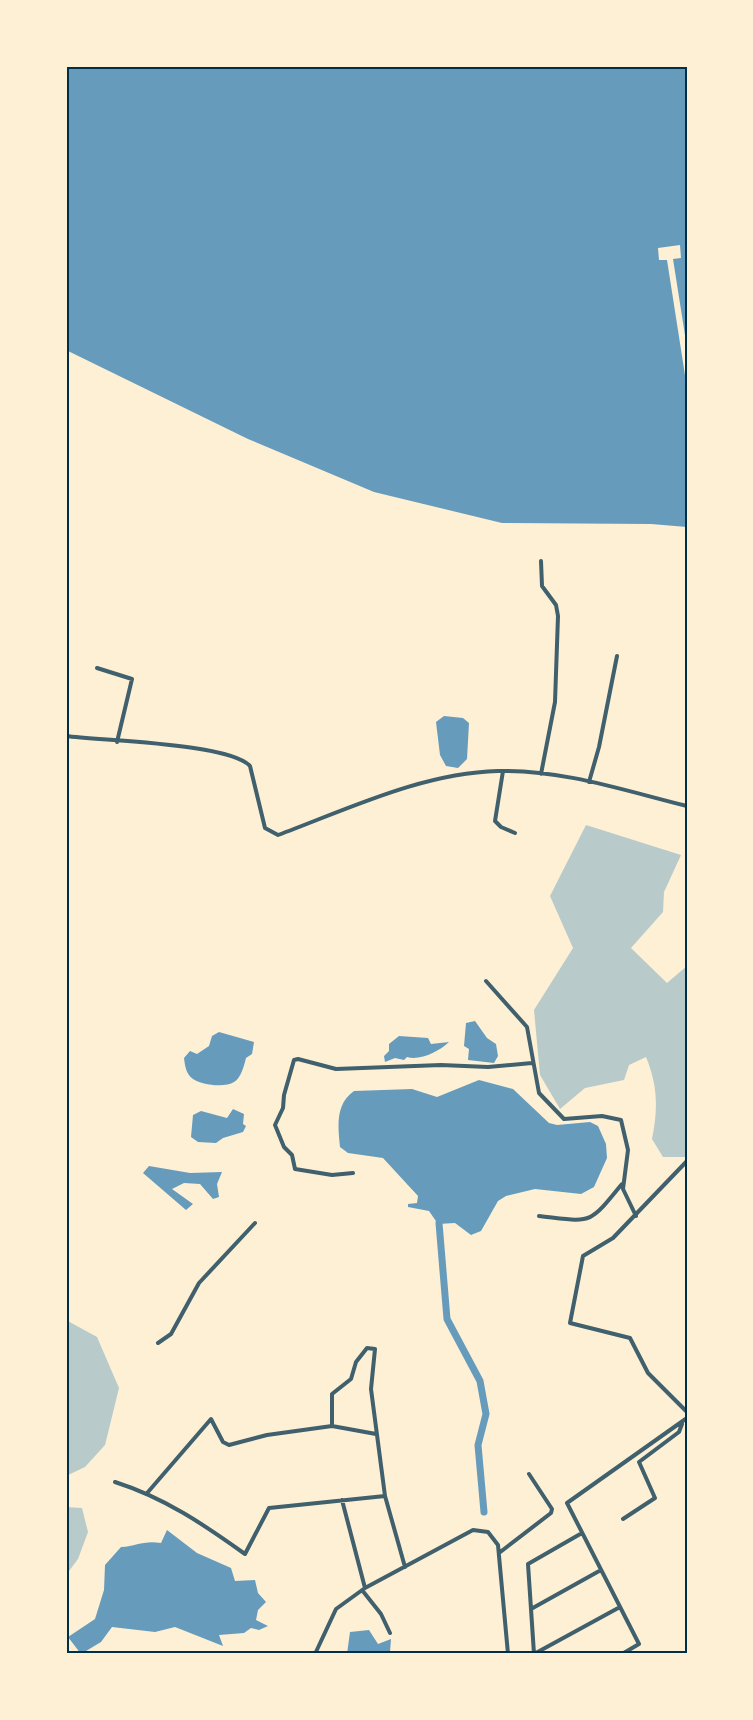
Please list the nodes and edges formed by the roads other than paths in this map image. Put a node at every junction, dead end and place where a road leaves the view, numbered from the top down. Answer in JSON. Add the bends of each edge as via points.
{"nodes":[{"id":1,"x":541,"y":561,"type":"dead end"},
{"id":2,"x":617,"y":656,"type":"dead end"},
{"id":3,"x":97,"y":668,"type":"dead end"},
{"id":4,"x":66,"y":736,"type":"edge"},
{"id":5,"x":117,"y":742,"type":"junction"},
{"id":6,"x":503,"y":771,"type":"junction"},
{"id":7,"x":541,"y":774,"type":"junction"},
{"id":8,"x":589,"y":782,"type":"junction"},
{"id":9,"x":687,"y":806,"type":"edge"},
{"id":10,"x":515,"y":833,"type":"dead end"},
{"id":11,"x":486,"y":981,"type":"dead end"},
{"id":12,"x":532,"y":1063,"type":"junction"},
{"id":13,"x":687,"y":1161,"type":"edge"},
{"id":14,"x":353,"y":1173,"type":"dead end"},
{"id":15,"x":623,"y":1183,"type":"junction"},
{"id":16,"x":539,"y":1216,"type":"dead end"},
{"id":17,"x":636,"y":1216,"type":"junction"},
{"id":18,"x":255,"y":1223,"type":"dead end"},
{"id":19,"x":158,"y":1343,"type":"dead end"},
{"id":20,"x":687,"y":1412,"type":"edge"},
{"id":21,"x":687,"y":1418,"type":"edge"},
{"id":22,"x":682,"y":1423,"type":"junction"},
{"id":23,"x":332,"y":1425,"type":"junction"},
{"id":24,"x":376,"y":1434,"type":"junction"},
{"id":25,"x":529,"y":1474,"type":"dead end"},
{"id":26,"x":115,"y":1482,"type":"dead end"},
{"id":27,"x":148,"y":1492,"type":"junction"},
{"id":28,"x":385,"y":1496,"type":"junction"},
{"id":29,"x":342,"y":1500,"type":"junction"},
{"id":30,"x":623,"y":1519,"type":"dead end"},
{"id":31,"x":582,"y":1533,"type":"junction"},
{"id":32,"x":499,"y":1553,"type":"junction"},
{"id":33,"x":405,"y":1567,"type":"junction"},
{"id":34,"x":601,"y":1569,"type":"junction"},
{"id":35,"x":363,"y":1589,"type":"junction"},
{"id":36,"x":620,"y":1607,"type":"junction"},
{"id":37,"x":531,"y":1609,"type":"junction"},
{"id":38,"x":390,"y":1633,"type":"dead end"},
{"id":39,"x":315,"y":1654,"type":"edge"},
{"id":40,"x":508,"y":1654,"type":"edge"},
{"id":41,"x":534,"y":1654,"type":"edge"},
{"id":42,"x":621,"y":1654,"type":"edge"}],
"edges":[{"from":1,"to":7,"type":"street","via":[[542,586],[556,605],[558,616],[555,702]]},
{"from":2,"to":8,"type":"street"},
{"from":3,"to":5,"type":"street","via":[[132,679]]},
{"from":4,"to":5,"type":"street"},
{"from":5,"to":6,"type":"street","via":[[186,746],[243,759],[250,766],[265,828],[278,835],[436,778]]},
{"from":6,"to":7,"type":"street"},
{"from":6,"to":10,"type":"street","via":[[495,821]]},
{"from":7,"to":8,"type":"street"},
{"from":8,"to":9,"type":"street"},
{"from":11,"to":12,"type":"street","via":[[527,1027]]},
{"from":12,"to":14,"type":"street","via":[[336,1069],[294,1060],[284,1108],[275,1125],[284,1147],[292,1155],[295,1170],[332,1175]]},
{"from":12,"to":15,"type":"street","via":[[539,1093],[562,1118],[602,1116],[621,1120],[628,1150]]},
{"from":13,"to":17,"type":"street"},
{"from":15,"to":16,"type":"street","via":[[590,1219]]},
{"from":15,"to":17,"type":"street"},
{"from":17,"to":20,"type":"street","via":[[613,1238],[583,1256],[570,1323],[630,1338],[648,1373]]},
{"from":18,"to":19,"type":"street","via":[[199,1283],[171,1334]]},
{"from":21,"to":22,"type":"street"},
{"from":22,"to":30,"type":"street","via":[[679,1432],[639,1462],[655,1498]]},
{"from":22,"to":31,"type":"street","via":[[567,1503]]},
{"from":23,"to":24,"type":"street"},
{"from":23,"to":24,"type":"street","via":[[332,1394],[351,1379],[362,1352],[375,1349],[371,1389]]},
{"from":23,"to":27,"type":"street","via":[[229,1445],[223,1442],[211,1419]]},
{"from":24,"to":28,"type":"street"},
{"from":25,"to":32,"type":"street","via":[[551,1513]]},
{"from":26,"to":27,"type":"street"},
{"from":27,"to":29,"type":"street","via":[[190,1514],[246,1554],[268,1508]]},
{"from":28,"to":29,"type":"street"},
{"from":28,"to":33,"type":"street"},
{"from":29,"to":35,"type":"street"},
{"from":31,"to":34,"type":"street"},
{"from":31,"to":37,"type":"street","via":[[528,1564]]},
{"from":32,"to":33,"type":"street","via":[[488,1532],[473,1530]]},
{"from":32,"to":40,"type":"street"},
{"from":33,"to":35,"type":"street"},
{"from":34,"to":36,"type":"street"},
{"from":34,"to":37,"type":"street"},
{"from":35,"to":38,"type":"street"},
{"from":35,"to":39,"type":"street","via":[[336,1609]]},
{"from":36,"to":41,"type":"street"},
{"from":36,"to":42,"type":"street","via":[[639,1644]]},
{"from":37,"to":41,"type":"street"}]}
